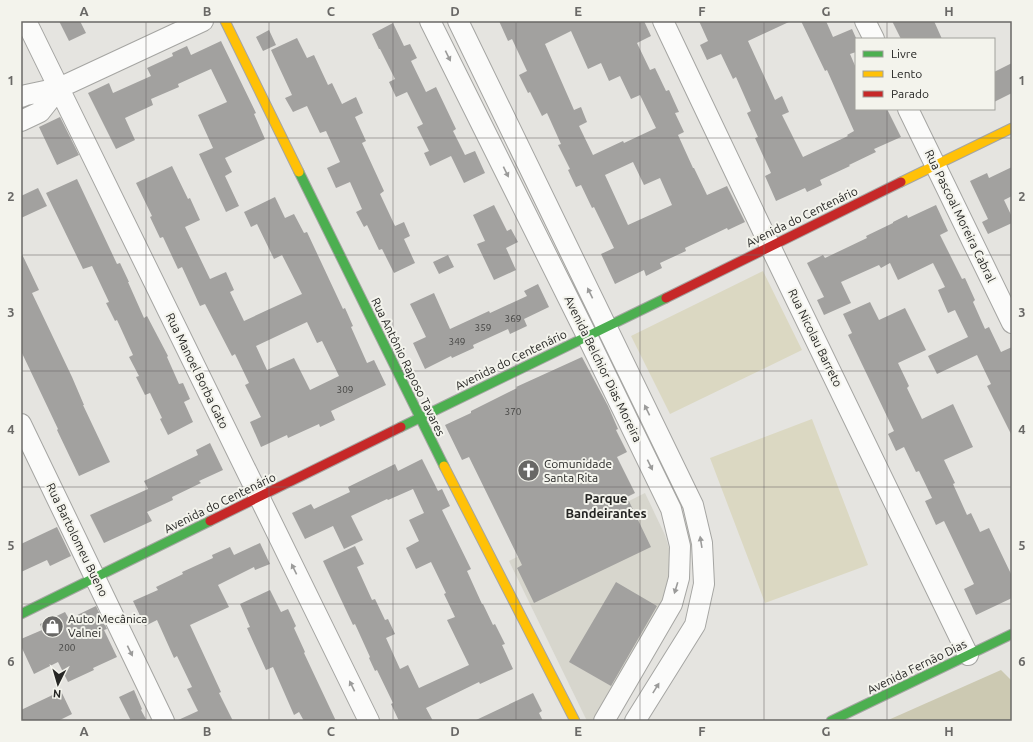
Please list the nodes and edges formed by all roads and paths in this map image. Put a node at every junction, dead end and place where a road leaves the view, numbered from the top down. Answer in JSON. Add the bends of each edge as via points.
{"nodes":[{"id":1,"x":26,"y":21,"type":"edge"},
{"id":2,"x":202,"y":21,"type":"edge"},
{"id":3,"x":225,"y":21,"type":"edge"},
{"id":4,"x":430,"y":21,"type":"edge"},
{"id":5,"x":458,"y":21,"type":"edge"},
{"id":6,"x":663,"y":21,"type":"edge"},
{"id":7,"x":865,"y":21,"type":"edge"},
{"id":8,"x":874,"y":38,"type":"edge"},
{"id":9,"x":59,"y":88,"type":"junction"},
{"id":10,"x":21,"y":97,"type":"edge"},
{"id":11,"x":908,"y":110,"type":"edge"},
{"id":12,"x":21,"y":121,"type":"edge"},
{"id":13,"x":1012,"y":128,"type":"edge"},
{"id":14,"x":935,"y":166,"type":"junction"},
{"id":15,"x":770,"y":246,"type":"junction"},
{"id":16,"x":1012,"y":323,"type":"edge"},
{"id":17,"x":607,"y":327,"type":"junction"},
{"id":18,"x":587,"y":336,"type":"junction"},
{"id":19,"x":420,"y":419,"type":"junction"},
{"id":20,"x":21,"y":424,"type":"edge"},
{"id":21,"x":259,"y":497,"type":"junction"},
{"id":22,"x":95,"y":578,"type":"junction"},
{"id":23,"x":21,"y":614,"type":"edge"},
{"id":24,"x":1012,"y":634,"type":"edge"},
{"id":25,"x":968,"y":655,"type":"junction"},
{"id":26,"x":164,"y":721,"type":"edge"},
{"id":27,"x":369,"y":721,"type":"edge"},
{"id":28,"x":575,"y":721,"type":"edge"},
{"id":29,"x":604,"y":721,"type":"edge"},
{"id":30,"x":635,"y":721,"type":"edge"},
{"id":31,"x":831,"y":721,"type":"edge"}],
"edges":[{"from":1,"to":9,"type":"street","name":"Rua Manoel Borba Gato"},
{"from":2,"to":9,"type":"street"},
{"from":3,"to":19,"type":"street","name":"Rua Antônio Raposo Tavares"},
{"from":4,"to":18,"type":"street","name":"Avenida Belchior Dias Moreira","one_way":true},
{"from":17,"to":5,"type":"street","name":"Avenida Belchior Dias Moreira","one_way":true},
{"from":6,"to":15,"type":"street","name":"Rua Nicolau Barreto"},
{"from":7,"to":8,"type":"street"},
{"from":9,"to":10,"type":"street"},
{"from":9,"to":12,"type":"street","via":[[40,112]]},
{"from":9,"to":21,"type":"street","name":"Rua Manoel Borba Gato"},
{"from":11,"to":14,"type":"street","name":"Rua Pascoal Moreira Cabral"},
{"from":13,"to":14,"type":"street","name":"Avenida do Centenário"},
{"from":14,"to":15,"type":"street","name":"Avenida do Centenário"},
{"from":14,"to":16,"type":"street","name":"Rua Pascoal Moreira Cabral"},
{"from":15,"to":17,"type":"street","name":"Avenida do Centenário"},
{"from":15,"to":25,"type":"street","name":"Rua Nicolau Barreto"},
{"from":17,"to":18,"type":"street","name":"Avenida do Centenário"},
{"from":30,"to":17,"type":"street","name":"Avenida Belchior Dias Moreira","one_way":true,"via":[[695,625],[704,584],[702,543],[693,505]]},
{"from":18,"to":19,"type":"street","name":"Avenida do Centenário"},
{"from":18,"to":29,"type":"street","name":"Avenida Belchior Dias Moreira","one_way":true,"via":[[671,509],[680,546],[680,578],[672,604]]},
{"from":19,"to":21,"type":"street","name":"Avenida do Centenário"},
{"from":19,"to":28,"type":"street","name":"Rua Antônio Raposo Tavares"},
{"from":20,"to":22,"type":"street","name":"Rua Bartolomeu Bueno"},
{"from":21,"to":22,"type":"street","name":"Avenida do Centenário"},
{"from":27,"to":21,"type":"street","name":"Rua Manoel Borba Gato","one_way":true},
{"from":22,"to":23,"type":"street","name":"Avenida do Centenário"},
{"from":22,"to":26,"type":"street","name":"Rua Bartolomeu Bueno","one_way":true},
{"from":24,"to":25,"type":"street","name":"Avenida Fernão Dias"},
{"from":25,"to":31,"type":"street","name":"Avenida Fernão Dias"}]}
